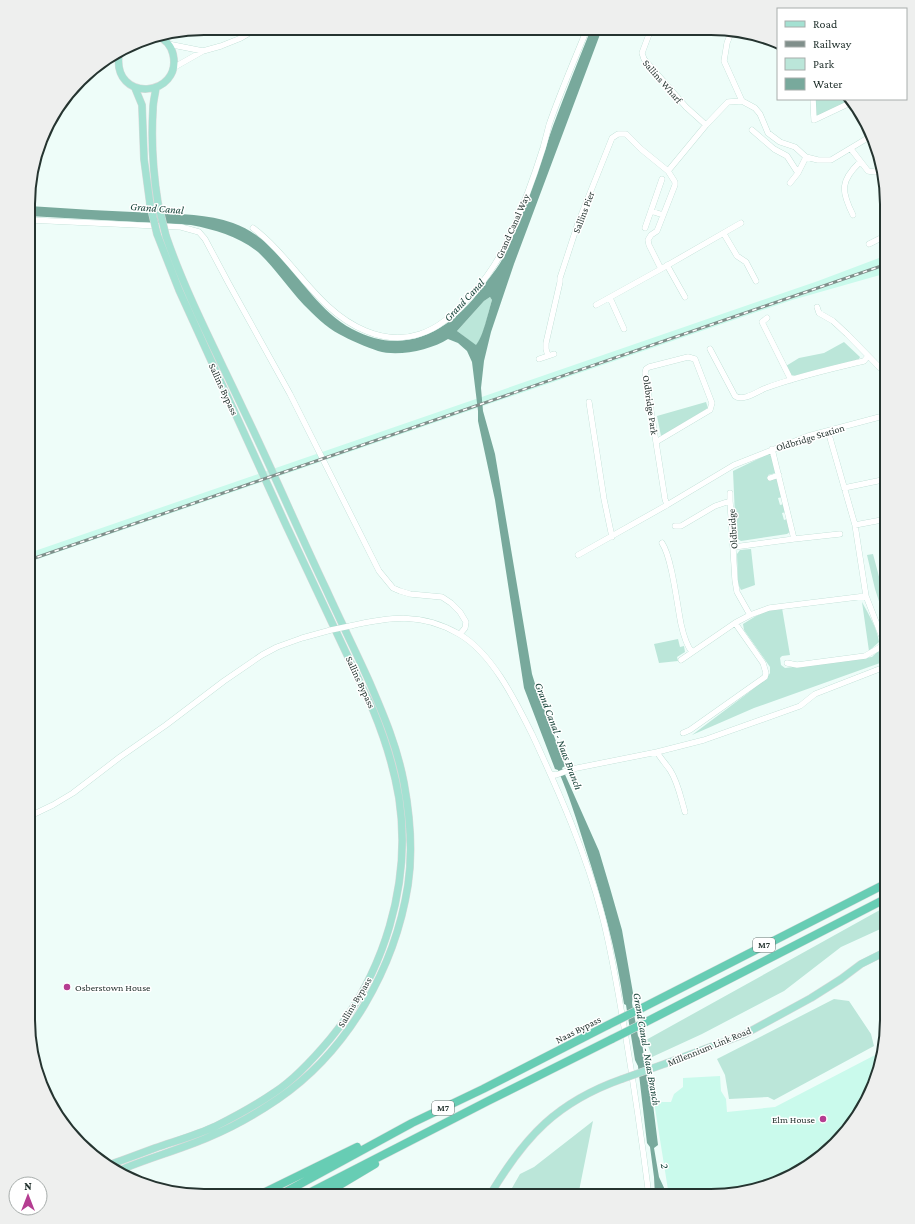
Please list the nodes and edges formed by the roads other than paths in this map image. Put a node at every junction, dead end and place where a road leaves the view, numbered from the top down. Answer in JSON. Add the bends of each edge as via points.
{"nodes":[{"id":1,"x":246,"y":35,"type":"edge"},
{"id":2,"x":585,"y":35,"type":"edge"},
{"id":3,"x":649,"y":35,"type":"edge"},
{"id":4,"x":730,"y":36,"type":"edge"},
{"id":5,"x":163,"y":40,"type":"edge"},
{"id":6,"x":168,"y":44,"type":"junction"},
{"id":7,"x":203,"y":51,"type":"junction"},
{"id":8,"x":118,"y":58,"type":"edge"},
{"id":9,"x":174,"y":68,"type":"junction"},
{"id":10,"x":135,"y":88,"type":"junction"},
{"id":11,"x":156,"y":88,"type":"junction"},
{"id":12,"x":813,"y":100,"type":"edge"},
{"id":13,"x":742,"y":101,"type":"junction"},
{"id":14,"x":847,"y":104,"type":"edge"},
{"id":15,"x":706,"y":124,"type":"junction"},
{"id":16,"x":752,"y":130,"type":"dead end"},
{"id":17,"x":867,"y":139,"type":"edge"},
{"id":18,"x":851,"y":149,"type":"junction"},
{"id":19,"x":806,"y":157,"type":"junction"},
{"id":20,"x":860,"y":162,"type":"junction"},
{"id":21,"x":668,"y":171,"type":"junction"},
{"id":22,"x":875,"y":172,"type":"dead end"},
{"id":23,"x":798,"y":173,"type":"junction"},
{"id":24,"x":662,"y":179,"type":"dead end"},
{"id":25,"x":790,"y":183,"type":"dead end"},
{"id":26,"x":154,"y":204,"type":"junction"},
{"id":27,"x":651,"y":211,"type":"junction"},
{"id":28,"x":663,"y":215,"type":"junction"},
{"id":29,"x":853,"y":215,"type":"dead end"},
{"id":30,"x":35,"y":220,"type":"edge"},
{"id":31,"x":741,"y":223,"type":"dead end"},
{"id":32,"x":253,"y":228,"type":"dead end"},
{"id":33,"x":645,"y":228,"type":"dead end"},
{"id":34,"x":724,"y":234,"type":"junction"},
{"id":35,"x":880,"y":238,"type":"edge"},
{"id":36,"x":869,"y":244,"type":"dead end"},
{"id":37,"x":667,"y":265,"type":"junction"},
{"id":38,"x":661,"y":269,"type":"junction"},
{"id":39,"x":756,"y":281,"type":"dead end"},
{"id":40,"x":685,"y":297,"type":"dead end"},
{"id":41,"x":610,"y":298,"type":"junction"},
{"id":42,"x":596,"y":305,"type":"dead end"},
{"id":43,"x":817,"y":307,"type":"dead end"},
{"id":44,"x":767,"y":318,"type":"dead end"},
{"id":45,"x":624,"y":329,"type":"dead end"},
{"id":46,"x":710,"y":349,"type":"dead end"},
{"id":47,"x":554,"y":354,"type":"dead end"},
{"id":48,"x":548,"y":356,"type":"junction"},
{"id":49,"x":868,"y":356,"type":"junction"},
{"id":50,"x":539,"y":359,"type":"dead end"},
{"id":51,"x":880,"y":368,"type":"edge"},
{"id":52,"x":791,"y":380,"type":"junction"},
{"id":53,"x":589,"y":402,"type":"dead end"},
{"id":54,"x":880,"y":418,"type":"edge"},
{"id":55,"x":828,"y":430,"type":"junction"},
{"id":56,"x":656,"y":442,"type":"junction"},
{"id":57,"x":772,"y":449,"type":"junction"},
{"id":58,"x":779,"y":475,"type":"junction"},
{"id":59,"x":770,"y":478,"type":"dead end"},
{"id":60,"x":880,"y":480,"type":"edge"},
{"id":61,"x":844,"y":488,"type":"junction"},
{"id":62,"x":730,"y":493,"type":"dead end"},
{"id":63,"x":730,"y":501,"type":"junction"},
{"id":64,"x":667,"y":505,"type":"junction"},
{"id":65,"x":880,"y":520,"type":"edge"},
{"id":66,"x":854,"y":525,"type":"junction"},
{"id":67,"x":675,"y":526,"type":"dead end"},
{"id":68,"x":840,"y":534,"type":"dead end"},
{"id":69,"x":612,"y":537,"type":"junction"},
{"id":70,"x":794,"y":539,"type":"junction"},
{"id":71,"x":662,"y":543,"type":"dead end"},
{"id":72,"x":734,"y":547,"type":"junction"},
{"id":73,"x":578,"y":555,"type":"dead end"},
{"id":74,"x":866,"y":596,"type":"junction"},
{"id":75,"x":750,"y":615,"type":"junction"},
{"id":76,"x":735,"y":623,"type":"junction"},
{"id":77,"x":460,"y":634,"type":"junction"},
{"id":78,"x":880,"y":634,"type":"edge"},
{"id":79,"x":880,"y":649,"type":"edge"},
{"id":80,"x":692,"y":652,"type":"junction"},
{"id":81,"x":681,"y":660,"type":"dead end"},
{"id":82,"x":787,"y":663,"type":"dead end"},
{"id":83,"x":880,"y":669,"type":"edge"},
{"id":84,"x":682,"y":733,"type":"dead end"},
{"id":85,"x":658,"y":752,"type":"junction"},
{"id":86,"x":554,"y":774,"type":"junction"},
{"id":87,"x":685,"y":812,"type":"dead end"},
{"id":88,"x":35,"y":814,"type":"edge"},
{"id":89,"x":880,"y":887,"type":"edge"},
{"id":90,"x":880,"y":902,"type":"edge"},
{"id":91,"x":880,"y":954,"type":"edge"},
{"id":92,"x":483,"y":1089,"type":"junction"},
{"id":93,"x":488,"y":1101,"type":"junction"},
{"id":94,"x":114,"y":1163,"type":"edge"},
{"id":95,"x":124,"y":1169,"type":"edge"},
{"id":96,"x":271,"y":1189,"type":"edge"},
{"id":97,"x":291,"y":1189,"type":"edge"},
{"id":98,"x":317,"y":1189,"type":"edge"},
{"id":99,"x":334,"y":1189,"type":"edge"},
{"id":100,"x":494,"y":1189,"type":"edge"},
{"id":101,"x":648,"y":1189,"type":"edge"}],
"edges":[{"from":1,"to":7,"type":"street"},
{"from":2,"to":32,"type":"street","name":"Grand Canal Way","via":[[507,242],[488,275],[463,304],[433,328],[420,334],[391,338],[352,324],[325,304],[274,245]]},
{"from":3,"to":15,"type":"street","name":"Sallins Wharf","via":[[642,53],[644,59],[686,107]]},
{"from":4,"to":13,"type":"street","via":[[724,62]]},
{"from":5,"to":6,"type":"main road"},
{"from":6,"to":7,"type":"street"},
{"from":6,"to":9,"type":"main road","via":[[172,51]]},
{"from":7,"to":9,"type":"street"},
{"from":8,"to":10,"type":"main road","via":[[121,73]]},
{"from":9,"to":11,"type":"main road","via":[[166,82]]},
{"from":10,"to":11,"type":"main road"},
{"from":10,"to":26,"type":"main road","name":"Sallins Bypass","via":[[142,105],[144,159]]},
{"from":11,"to":26,"type":"main road","name":"Sallins Bypass","via":[[152,152]]},
{"from":12,"to":14,"type":"street","via":[[814,120]]},
{"from":13,"to":15,"type":"street","via":[[728,102]]},
{"from":13,"to":19,"type":"street","via":[[755,108],[768,132],[780,142],[795,147]]},
{"from":15,"to":21,"type":"street"},
{"from":16,"to":23,"type":"street","via":[[774,149],[787,156]]},
{"from":17,"to":18,"type":"street"},
{"from":18,"to":19,"type":"street","via":[[832,160]]},
{"from":18,"to":20,"type":"street"},
{"from":19,"to":23,"type":"street"},
{"from":20,"to":22,"type":"street","via":[[868,171]]},
{"from":20,"to":29,"type":"street","via":[[852,170],[844,190],[845,200]]},
{"from":21,"to":28,"type":"street","via":[[675,183]]},
{"from":21,"to":48,"type":"street","name":"Sallins Pier","via":[[626,134],[618,134],[612,138],[578,223],[560,278],[546,342]]},
{"from":23,"to":25,"type":"street"},
{"from":24,"to":27,"type":"street"},
{"from":26,"to":94,"type":"main road","name":"Sallins Bypass","bridge":true,"via":[[157,234],[179,290],[382,733],[390,756],[399,799],[401,858],[391,922],[368,982],[341,1026],[322,1048],[276,1091],[244,1111],[215,1126]]},
{"from":26,"to":95,"type":"main road","name":"Sallins Bypass","bridge":true,"via":[[186,286],[388,723],[404,782],[410,862],[408,886],[397,931],[384,968],[353,1022],[326,1056],[304,1079],[248,1118],[207,1138]]},
{"from":27,"to":28,"type":"street"},
{"from":27,"to":33,"type":"street"},
{"from":28,"to":38,"type":"street","via":[[658,231],[648,240]]},
{"from":30,"to":77,"type":"street","via":[[181,227],[199,232],[290,394],[379,571],[393,588],[410,594],[442,597],[451,603],[466,622]]},
{"from":31,"to":34,"type":"street"},
{"from":34,"to":37,"type":"street"},
{"from":34,"to":39,"type":"street","via":[[737,256],[746,262]]},
{"from":35,"to":36,"type":"street"},
{"from":37,"to":38,"type":"street"},
{"from":37,"to":40,"type":"street"},
{"from":38,"to":41,"type":"street"},
{"from":41,"to":42,"type":"street"},
{"from":41,"to":45,"type":"street"},
{"from":43,"to":49,"type":"street","via":[[819,312],[833,321]]},
{"from":44,"to":52,"type":"street","via":[[762,322]]},
{"from":46,"to":52,"type":"street","via":[[737,398],[744,398]]},
{"from":47,"to":48,"type":"street"},
{"from":48,"to":50,"type":"street"},
{"from":49,"to":51,"type":"street"},
{"from":49,"to":52,"type":"street","via":[[864,361]]},
{"from":53,"to":69,"type":"street"},
{"from":54,"to":55,"type":"street","name":"Oldbridge Station"},
{"from":55,"to":57,"type":"street","name":"Oldbridge Station"},
{"from":55,"to":61,"type":"street"},
{"from":56,"to":56,"type":"street","name":"Oldbridge Park","via":[[712,407],[695,359],[688,357],[646,369]]},
{"from":56,"to":64,"type":"street","name":"Oldbridge Park"},
{"from":57,"to":58,"type":"street"},
{"from":57,"to":64,"type":"street","name":"Oldbridge Station","via":[[734,465]]},
{"from":58,"to":59,"type":"street"},
{"from":58,"to":70,"type":"street"},
{"from":60,"to":61,"type":"street"},
{"from":61,"to":66,"type":"street"},
{"from":62,"to":63,"type":"street"},
{"from":63,"to":67,"type":"street","name":"Oldbridge","via":[[715,506],[681,526]]},
{"from":63,"to":72,"type":"street","name":"Oldbridge"},
{"from":64,"to":69,"type":"street"},
{"from":65,"to":66,"type":"street"},
{"from":66,"to":74,"type":"street"},
{"from":68,"to":70,"type":"street"},
{"from":69,"to":73,"type":"street"},
{"from":70,"to":72,"type":"street"},
{"from":71,"to":80,"type":"street","via":[[671,570],[683,630]]},
{"from":72,"to":75,"type":"street","name":"Oldbridge","via":[[735,580]]},
{"from":74,"to":75,"type":"street","via":[[769,608]]},
{"from":74,"to":78,"type":"street"},
{"from":75,"to":76,"type":"street"},
{"from":76,"to":80,"type":"street"},
{"from":76,"to":84,"type":"street","via":[[763,663],[765,677]]},
{"from":77,"to":86,"type":"street","via":[[486,657],[509,690]]},
{"from":77,"to":88,"type":"street","bridge":true,"via":[[430,622],[409,618],[385,619],[331,630],[277,647],[224,681],[74,793]]},
{"from":79,"to":82,"type":"street","via":[[865,656],[797,665]]},
{"from":80,"to":81,"type":"street"},
{"from":83,"to":85,"type":"street","via":[[815,694],[800,706],[704,740]]},
{"from":85,"to":86,"type":"street"},
{"from":85,"to":87,"type":"street","via":[[676,781]]},
{"from":86,"to":101,"type":"street","via":[[602,915],[618,991]]},
{"from":89,"to":92,"type":"highway","name":"Naas Bypass","number":"M7","bridge":true},
{"from":90,"to":93,"type":"highway","number":"M7","bridge":true},
{"from":91,"to":100,"type":"main road","name":"Millennium Link Road","bridge":true,"via":[[861,964],[812,998],[745,1034],[601,1086],[565,1106],[532,1135]]},
{"from":92,"to":96,"type":"highway","number":"M7"},
{"from":92,"to":97,"type":"highway","name":"Naas Bypass","number":"M7","via":[[412,1122]]},
{"from":93,"to":98,"type":"highway","number":"M7"},
{"from":93,"to":99,"type":"highway","number":"M7"}]}
